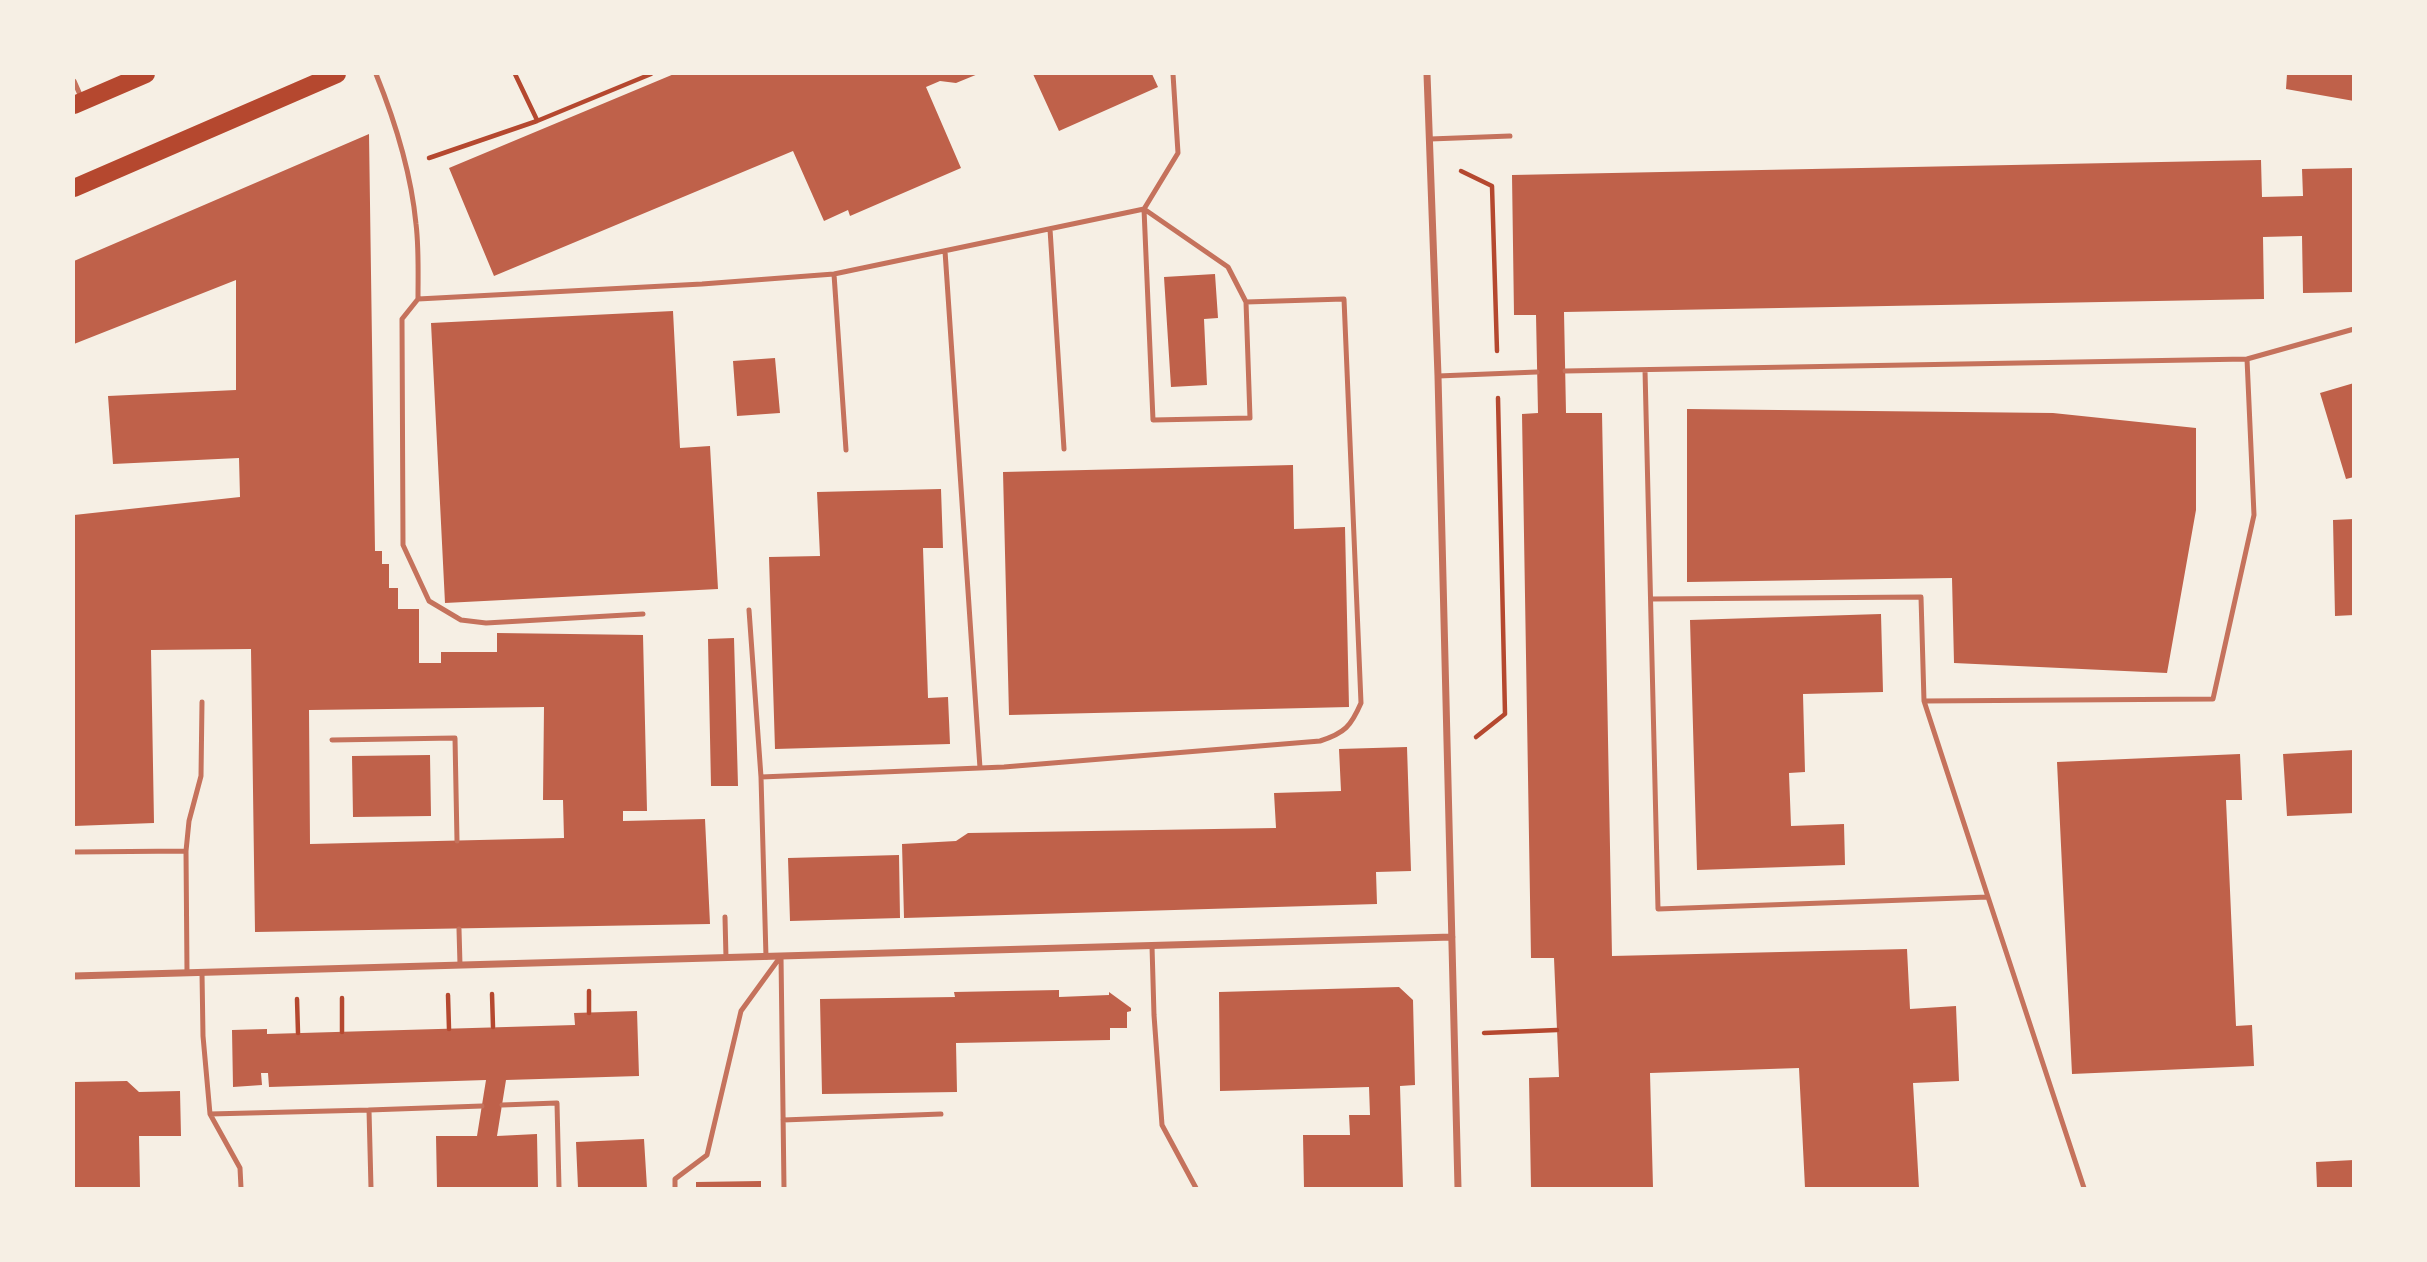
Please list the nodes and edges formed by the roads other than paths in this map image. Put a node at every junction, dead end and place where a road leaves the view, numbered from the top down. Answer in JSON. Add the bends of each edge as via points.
{"nodes":[{"id":1,"x":146,"y":74,"type":"edge"},
{"id":2,"x":337,"y":74,"type":"edge"},
{"id":3,"x":376,"y":74,"type":"edge"},
{"id":4,"x":1173,"y":74,"type":"edge"},
{"id":5,"x":1427,"y":74,"type":"edge"},
{"id":6,"x":74,"y":80,"type":"edge"},
{"id":7,"x":78,"y":103,"type":"edge"},
{"id":8,"x":1510,"y":136,"type":"dead end"},
{"id":9,"x":1430,"y":139,"type":"junction"},
{"id":10,"x":74,"y":188,"type":"edge"},
{"id":11,"x":1143,"y":209,"type":"junction"},
{"id":12,"x":1050,"y":229,"type":"junction"},
{"id":13,"x":944,"y":251,"type":"junction"},
{"id":14,"x":834,"y":274,"type":"junction"},
{"id":15,"x":418,"y":299,"type":"junction"},
{"id":16,"x":1246,"y":302,"type":"junction"},
{"id":17,"x":2354,"y":329,"type":"edge"},
{"id":18,"x":2247,"y":359,"type":"junction"},
{"id":19,"x":1645,"y":370,"type":"junction"},
{"id":20,"x":1537,"y":372,"type":"dead end"},
{"id":21,"x":1565,"y":372,"type":"dead end"},
{"id":22,"x":1438,"y":376,"type":"junction"},
{"id":23,"x":1064,"y":449,"type":"dead end"},
{"id":24,"x":846,"y":450,"type":"dead end"},
{"id":25,"x":1651,"y":598,"type":"junction"},
{"id":26,"x":749,"y":610,"type":"dead end"},
{"id":27,"x":643,"y":614,"type":"dead end"},
{"id":28,"x":1924,"y":701,"type":"junction"},
{"id":29,"x":201,"y":702,"type":"dead end"},
{"id":30,"x":332,"y":740,"type":"dead end"},
{"id":31,"x":980,"y":768,"type":"junction"},
{"id":32,"x":761,"y":777,"type":"junction"},
{"id":33,"x":457,"y":841,"type":"dead end"},
{"id":34,"x":186,"y":851,"type":"junction"},
{"id":35,"x":74,"y":852,"type":"edge"},
{"id":36,"x":1988,"y":897,"type":"junction"},
{"id":37,"x":725,"y":917,"type":"dead end"},
{"id":38,"x":459,"y":929,"type":"dead end"},
{"id":39,"x":1452,"y":937,"type":"junction"},
{"id":40,"x":1152,"y":946,"type":"junction"},
{"id":41,"x":781,"y":956,"type":"junction"},
{"id":42,"x":766,"y":957,"type":"junction"},
{"id":43,"x":726,"y":958,"type":"junction"},
{"id":44,"x":460,"y":965,"type":"junction"},
{"id":45,"x":187,"y":973,"type":"junction"},
{"id":46,"x":201,"y":973,"type":"junction"},
{"id":47,"x":74,"y":976,"type":"edge"},
{"id":48,"x":502,"y":1105,"type":"dead end"},
{"id":49,"x":482,"y":1106,"type":"dead end"},
{"id":50,"x":369,"y":1110,"type":"junction"},
{"id":51,"x":210,"y":1114,"type":"junction"},
{"id":52,"x":941,"y":1114,"type":"dead end"},
{"id":53,"x":783,"y":1120,"type":"junction"},
{"id":54,"x":241,"y":1188,"type":"edge"},
{"id":55,"x":371,"y":1188,"type":"edge"},
{"id":56,"x":559,"y":1188,"type":"edge"},
{"id":57,"x":676,"y":1188,"type":"edge"},
{"id":58,"x":785,"y":1188,"type":"edge"},
{"id":59,"x":1196,"y":1188,"type":"edge"},
{"id":60,"x":1458,"y":1188,"type":"edge"},
{"id":61,"x":2084,"y":1188,"type":"edge"}],
"edges":[{"from":1,"to":7,"type":"main road"},
{"from":2,"to":10,"type":"main road"},
{"from":3,"to":15,"type":"lane","via":[[392,112],[405,166],[416,226]]},
{"from":4,"to":11,"type":"lane","via":[[1178,153]]},
{"from":5,"to":9,"type":"street"},
{"from":6,"to":7,"type":"lane"},
{"from":8,"to":9,"type":"lane"},
{"from":9,"to":22,"type":"street"},
{"from":11,"to":12,"type":"lane"},
{"from":11,"to":16,"type":"lane","via":[[1228,267]]},
{"from":11,"to":16,"type":"lane","via":[[1153,420],[1250,418]]},
{"from":12,"to":13,"type":"lane"},
{"from":12,"to":23,"type":"lane"},
{"from":13,"to":14,"type":"lane"},
{"from":13,"to":31,"type":"lane"},
{"from":14,"to":15,"type":"lane"},
{"from":14,"to":24,"type":"lane"},
{"from":15,"to":27,"type":"lane","via":[[402,319],[403,545],[429,601],[461,620],[486,623]]},
{"from":16,"to":31,"type":"lane","via":[[1344,299],[1362,703],[1353,722],[1339,735],[1320,741]]},
{"from":17,"to":18,"type":"lane"},
{"from":18,"to":19,"type":"lane"},
{"from":18,"to":28,"type":"lane","via":[[2254,515],[2213,699]]},
{"from":19,"to":21,"type":"lane"},
{"from":19,"to":25,"type":"lane"},
{"from":20,"to":22,"type":"lane"},
{"from":22,"to":39,"type":"street"},
{"from":25,"to":28,"type":"lane","via":[[1921,597]]},
{"from":25,"to":36,"type":"lane","via":[[1658,909]]},
{"from":26,"to":32,"type":"lane"},
{"from":28,"to":36,"type":"lane"},
{"from":29,"to":34,"type":"lane","via":[[201,776]]},
{"from":30,"to":33,"type":"lane","via":[[455,737]]},
{"from":31,"to":32,"type":"lane"},
{"from":32,"to":42,"type":"lane"},
{"from":34,"to":35,"type":"lane"},
{"from":34,"to":45,"type":"lane"},
{"from":36,"to":61,"type":"lane"},
{"from":37,"to":43,"type":"lane"},
{"from":38,"to":44,"type":"lane"},
{"from":39,"to":40,"type":"street"},
{"from":39,"to":60,"type":"street"},
{"from":40,"to":41,"type":"street"},
{"from":40,"to":59,"type":"lane","via":[[1162,1125]]},
{"from":41,"to":42,"type":"street"},
{"from":41,"to":53,"type":"lane"},
{"from":41,"to":57,"type":"lane","via":[[741,1011],[707,1154],[675,1179]]},
{"from":42,"to":43,"type":"street"},
{"from":43,"to":44,"type":"street"},
{"from":44,"to":46,"type":"street"},
{"from":45,"to":46,"type":"street"},
{"from":45,"to":47,"type":"street"},
{"from":46,"to":51,"type":"lane"},
{"from":48,"to":56,"type":"lane","via":[[557,1103]]},
{"from":49,"to":50,"type":"lane"},
{"from":50,"to":51,"type":"lane"},
{"from":50,"to":55,"type":"lane"},
{"from":51,"to":54,"type":"lane","via":[[240,1168]]},
{"from":52,"to":53,"type":"lane"},
{"from":53,"to":58,"type":"lane"}]}
